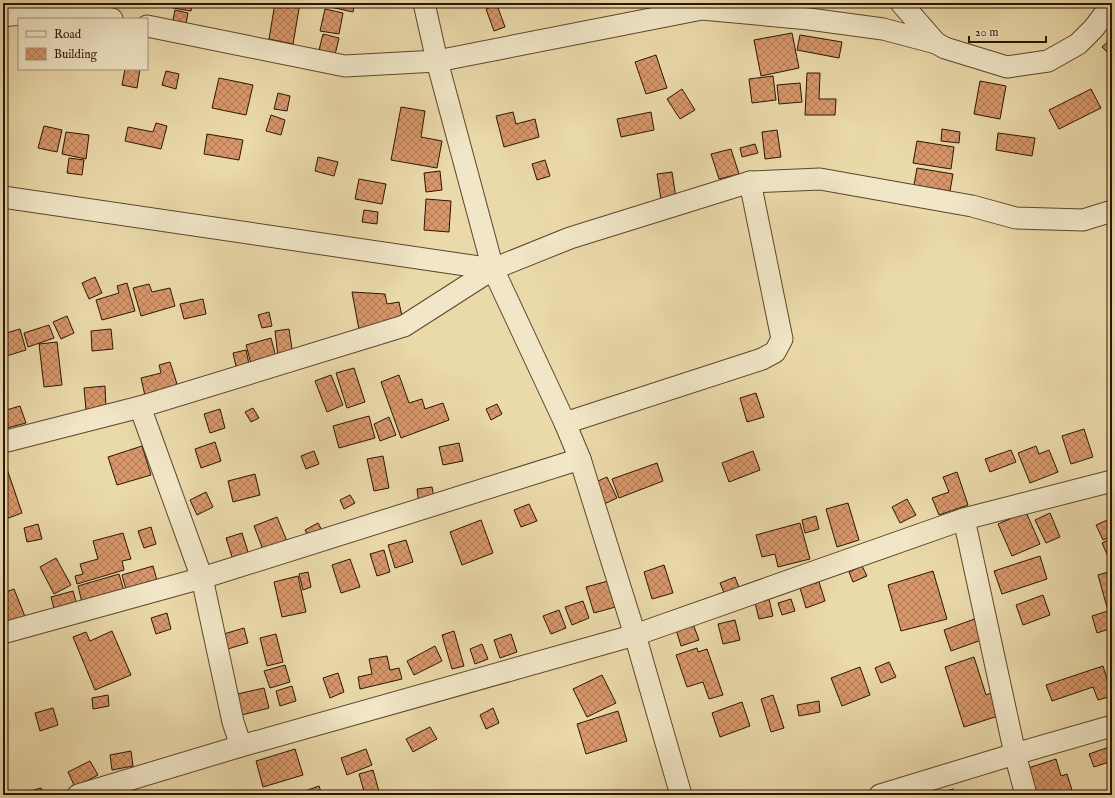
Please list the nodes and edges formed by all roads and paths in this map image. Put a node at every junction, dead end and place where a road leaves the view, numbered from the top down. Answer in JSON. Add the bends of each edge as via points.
{"nodes":[{"id":1,"x":424,"y":3,"type":"edge"},
{"id":2,"x":901,"y":3,"type":"edge"},
{"id":3,"x":1112,"y":4,"type":"edge"},
{"id":4,"x":702,"y":6,"type":"edge"},
{"id":5,"x":3,"y":16,"type":"edge"},
{"id":6,"x":107,"y":18,"type":"edge"},
{"id":7,"x":148,"y":26,"type":"edge"},
{"id":8,"x":936,"y":43,"type":"junction"},
{"id":9,"x":437,"y":61,"type":"junction"},
{"id":10,"x":750,"y":182,"type":"junction"},
{"id":11,"x":3,"y":197,"type":"edge"},
{"id":12,"x":1112,"y":211,"type":"edge"},
{"id":13,"x":493,"y":269,"type":"junction"},
{"id":14,"x":140,"y":407,"type":"junction"},
{"id":15,"x":565,"y":423,"type":"junction"},
{"id":16,"x":3,"y":442,"type":"edge"},
{"id":17,"x":580,"y":459,"type":"junction"},
{"id":18,"x":1112,"y":481,"type":"edge"},
{"id":19,"x":964,"y":519,"type":"junction"},
{"id":20,"x":202,"y":578,"type":"junction"},
{"id":21,"x":3,"y":633,"type":"edge"},
{"id":22,"x":635,"y":635,"type":"junction"},
{"id":23,"x":1112,"y":726,"type":"edge"},
{"id":24,"x":241,"y":746,"type":"junction"},
{"id":25,"x":1015,"y":754,"type":"junction"},
{"id":26,"x":78,"y":795,"type":"edge"},
{"id":27,"x":681,"y":795,"type":"edge"},
{"id":28,"x":880,"y":795,"type":"edge"},
{"id":29,"x":1026,"y":795,"type":"edge"}],
"edges":[{"from":1,"to":9,"type":"street"},
{"from":2,"to":8,"type":"street"},
{"from":3,"to":8,"type":"street","via":[[1078,44],[1048,61],[1007,68]]},
{"from":4,"to":8,"type":"street","via":[[883,29]]},
{"from":4,"to":9,"type":"street"},
{"from":5,"to":6,"type":"street","via":[[63,9]]},
{"from":7,"to":9,"type":"street","via":[[345,66]]},
{"from":9,"to":13,"type":"street"},
{"from":10,"to":12,"type":"street","via":[[820,179],[972,206],[1016,218],[1084,220]]},
{"from":10,"to":13,"type":"street","via":[[570,238]]},
{"from":10,"to":15,"type":"street","via":[[782,338],[775,352],[762,359]]},
{"from":11,"to":13,"type":"street"},
{"from":13,"to":14,"type":"street","via":[[404,326]]},
{"from":13,"to":15,"type":"street"},
{"from":14,"to":16,"type":"street"},
{"from":14,"to":20,"type":"street"},
{"from":15,"to":17,"type":"street"},
{"from":17,"to":20,"type":"street"},
{"from":17,"to":22,"type":"street"},
{"from":18,"to":19,"type":"street"},
{"from":19,"to":22,"type":"street"},
{"from":19,"to":25,"type":"street"},
{"from":20,"to":21,"type":"street"},
{"from":20,"to":24,"type":"street","via":[[233,722]]},
{"from":22,"to":24,"type":"street"},
{"from":22,"to":27,"type":"street"},
{"from":23,"to":25,"type":"street"},
{"from":24,"to":26,"type":"street"},
{"from":25,"to":28,"type":"street"},
{"from":25,"to":29,"type":"street"}]}
